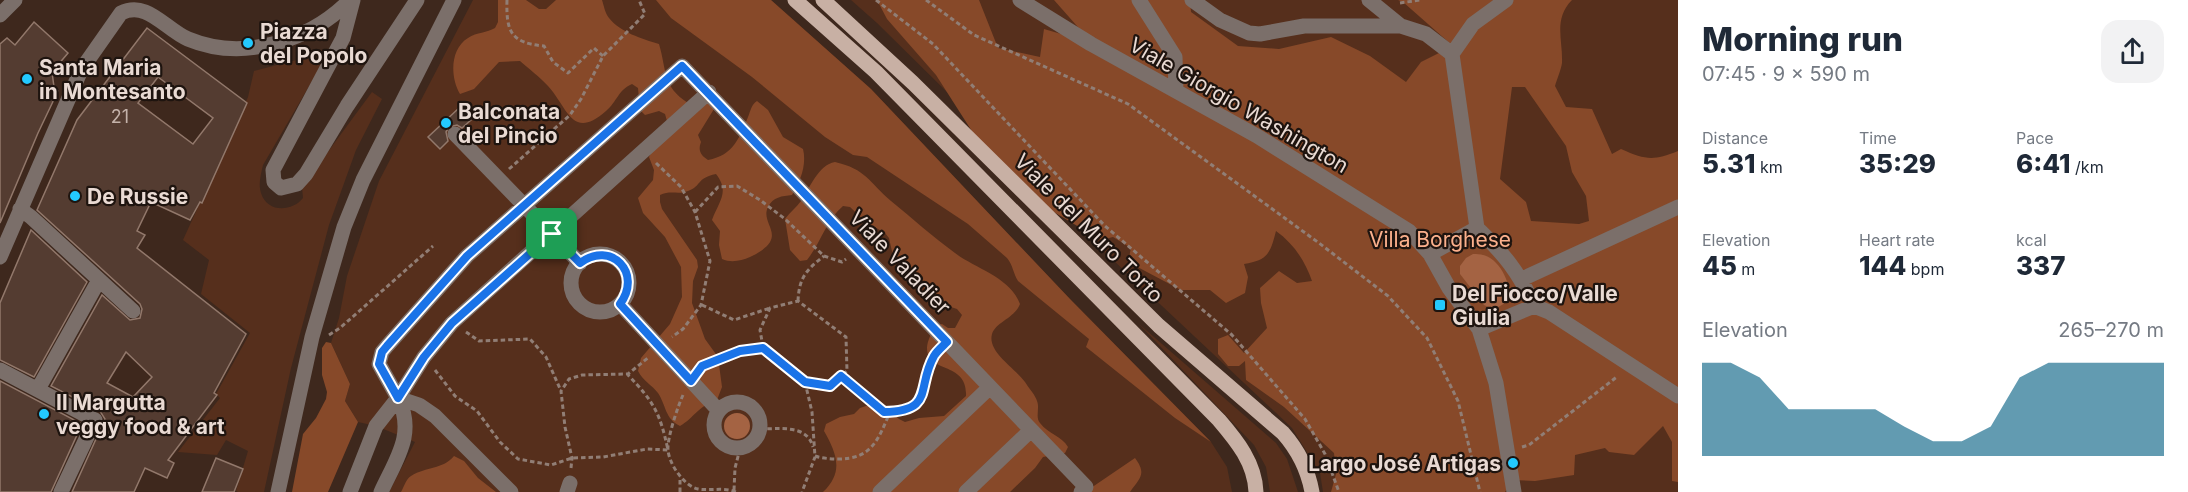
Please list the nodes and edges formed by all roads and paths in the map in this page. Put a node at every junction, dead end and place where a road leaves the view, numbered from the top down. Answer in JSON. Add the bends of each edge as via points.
{"nodes":[{"id":1,"x":15,"y":0,"type":"edge"},
{"id":2,"x":143,"y":0,"type":"edge"},
{"id":3,"x":351,"y":0,"type":"edge"},
{"id":4,"x":417,"y":0,"type":"edge"},
{"id":5,"x":454,"y":0,"type":"edge"},
{"id":6,"x":507,"y":0,"type":"edge"},
{"id":7,"x":639,"y":0,"type":"edge"},
{"id":8,"x":795,"y":0,"type":"edge"},
{"id":9,"x":823,"y":0,"type":"edge"},
{"id":10,"x":876,"y":0,"type":"edge"},
{"id":11,"x":926,"y":0,"type":"edge"},
{"id":12,"x":1020,"y":0,"type":"edge"},
{"id":13,"x":1139,"y":0,"type":"edge"},
{"id":14,"x":1192,"y":0,"type":"edge"},
{"id":15,"x":1369,"y":0,"type":"edge"},
{"id":16,"x":1506,"y":0,"type":"edge"},
{"id":17,"x":153,"y":14,"type":"junction"},
{"id":18,"x":0,"y":15,"type":"edge"},
{"id":19,"x":1401,"y":26,"type":"junction"},
{"id":20,"x":1452,"y":54,"type":"junction"},
{"id":21,"x":603,"y":56,"type":"junction"},
{"id":22,"x":1176,"y":91,"type":"junction"},
{"id":23,"x":709,"y":92,"type":"junction"},
{"id":24,"x":455,"y":135,"type":"dead end"},
{"id":25,"x":498,"y":179,"type":"junction"},
{"id":26,"x":523,"y":205,"type":"junction"},
{"id":27,"x":1678,"y":207,"type":"edge"},
{"id":28,"x":20,"y":209,"type":"junction"},
{"id":29,"x":695,"y":212,"type":"dead end"},
{"id":30,"x":1477,"y":228,"type":"junction"},
{"id":31,"x":552,"y":234,"type":"junction"},
{"id":32,"x":433,"y":246,"type":"dead end"},
{"id":33,"x":860,"y":251,"type":"junction"},
{"id":34,"x":1430,"y":254,"type":"junction"},
{"id":35,"x":824,"y":256,"type":"junction"},
{"id":36,"x":0,"y":257,"type":"edge"},
{"id":37,"x":580,"y":263,"type":"junction"},
{"id":38,"x":1522,"y":279,"type":"junction"},
{"id":39,"x":99,"y":280,"type":"junction"},
{"id":40,"x":798,"y":301,"type":"junction"},
{"id":41,"x":620,"y":304,"type":"junction"},
{"id":42,"x":701,"y":305,"type":"dead end"},
{"id":43,"x":1534,"y":306,"type":"junction"},
{"id":44,"x":770,"y":308,"type":"junction"},
{"id":45,"x":133,"y":311,"type":"dead end"},
{"id":46,"x":452,"y":323,"type":"junction"},
{"id":47,"x":1479,"y":329,"type":"junction"},
{"id":48,"x":329,"y":334,"type":"dead end"},
{"id":49,"x":947,"y":342,"type":"junction"},
{"id":50,"x":763,"y":348,"type":"junction"},
{"id":51,"x":424,"y":357,"type":"junction"},
{"id":52,"x":1631,"y":366,"type":"junction"},
{"id":53,"x":0,"y":370,"type":"edge"},
{"id":54,"x":628,"y":374,"type":"dead end"},
{"id":55,"x":841,"y":376,"type":"junction"},
{"id":56,"x":691,"y":381,"type":"junction"},
{"id":57,"x":805,"y":382,"type":"junction"},
{"id":58,"x":990,"y":387,"type":"junction"},
{"id":59,"x":38,"y":389,"type":"junction"},
{"id":60,"x":561,"y":391,"type":"dead end"},
{"id":61,"x":1678,"y":396,"type":"edge"},
{"id":62,"x":398,"y":398,"type":"junction"},
{"id":63,"x":719,"y":411,"type":"junction"},
{"id":64,"x":890,"y":412,"type":"junction"},
{"id":65,"x":760,"y":429,"type":"junction"},
{"id":66,"x":1031,"y":430,"type":"junction"},
{"id":67,"x":1539,"y":438,"type":"dead end"},
{"id":68,"x":740,"y":449,"type":"junction"},
{"id":69,"x":668,"y":450,"type":"junction"},
{"id":70,"x":815,"y":457,"type":"junction"},
{"id":71,"x":680,"y":479,"type":"junction"},
{"id":72,"x":1084,"y":489,"type":"edge"},
{"id":73,"x":735,"y":491,"type":"edge"},
{"id":74,"x":61,"y":492,"type":"edge"},
{"id":75,"x":278,"y":492,"type":"edge"},
{"id":76,"x":350,"y":492,"type":"edge"},
{"id":77,"x":381,"y":492,"type":"edge"},
{"id":78,"x":511,"y":492,"type":"edge"},
{"id":79,"x":680,"y":492,"type":"edge"},
{"id":80,"x":802,"y":492,"type":"edge"},
{"id":81,"x":880,"y":492,"type":"edge"},
{"id":82,"x":966,"y":492,"type":"edge"},
{"id":83,"x":1256,"y":492,"type":"edge"},
{"id":84,"x":1312,"y":492,"type":"edge"},
{"id":85,"x":1339,"y":492,"type":"edge"},
{"id":86,"x":1480,"y":492,"type":"edge"},
{"id":87,"x":1514,"y":492,"type":"edge"}],
"edges":[{"from":1,"to":18,"type":"street"},
{"from":2,"to":17,"type":"street"},
{"from":3,"to":4,"type":"street","via":[[343,38],[273,170],[274,182],[281,188],[297,184],[306,174]]},
{"from":3,"to":17,"type":"street","via":[[305,33],[251,48],[196,42],[176,33]]},
{"from":5,"to":75,"type":"street","via":[[368,169],[344,227],[312,337]]},
{"from":6,"to":21,"type":"path","via":[[506,21],[516,37],[527,44],[544,46],[554,62],[568,73],[594,48]]},
{"from":7,"to":21,"type":"path","via":[[645,14]]},
{"from":8,"to":83,"type":"main road","name":"Viale del Muro Torto","via":[[876,72],[1219,420],[1245,454]]},
{"from":9,"to":84,"type":"main road","name":"Viale del Muro Torto","via":[[922,91],[1159,326],[1283,433],[1297,450]]},
{"from":10,"to":85,"type":"path","via":[[933,44],[1106,226],[1232,335],[1305,419],[1325,454]]},
{"from":11,"to":86,"type":"path","via":[[974,34],[1128,105],[1388,296],[1427,338],[1458,401]]},
{"from":12,"to":22,"type":"street","name":"Viale Giorgio Washington"},
{"from":13,"to":22,"type":"street","via":[[1175,57]]},
{"from":14,"to":19,"type":"street","via":[[1229,26],[1249,33],[1304,26]]},
{"from":15,"to":19,"type":"street"},
{"from":16,"to":20,"type":"street","via":[[1473,24]]},
{"from":17,"to":28,"type":"street","via":[[140,8],[121,13],[85,64]]},
{"from":19,"to":20,"type":"street","via":[[1426,33]]},
{"from":20,"to":30,"type":"street"},
{"from":21,"to":25,"type":"path","via":[[570,115]]},
{"from":22,"to":34,"type":"street","name":"Viale Giorgio Washington","via":[[1257,136],[1409,231]]},
{"from":23,"to":26,"type":"street","name":"Viale Valadier","via":[[682,66]]},
{"from":23,"to":31,"type":"street"},
{"from":23,"to":33,"type":"street","name":"Viale Valadier"},
{"from":24,"to":25,"type":"street"},
{"from":25,"to":26,"type":"street"},
{"from":26,"to":31,"type":"street"},
{"from":26,"to":62,"type":"street","via":[[467,256],[382,352],[381,370]]},
{"from":27,"to":38,"type":"street"},
{"from":28,"to":36,"type":"street"},
{"from":28,"to":39,"type":"street"},
{"from":29,"to":35,"type":"path","via":[[718,187],[737,186],[785,219]]},
{"from":30,"to":34,"type":"street"},
{"from":30,"to":38,"type":"street","via":[[1500,249]]},
{"from":31,"to":37,"type":"street"},
{"from":31,"to":46,"type":"street"},
{"from":32,"to":48,"type":"path"},
{"from":33,"to":35,"type":"path","via":[[842,262]]},
{"from":33,"to":49,"type":"street","name":"Viale Valadier"},
{"from":34,"to":47,"type":"street","name":"Viale Giorgio Washington"},
{"from":35,"to":40,"type":"path","via":[[799,283]]},
{"from":37,"to":41,"type":"street","via":[[596,255],[620,263],[628,279]]},
{"from":37,"to":41,"type":"street","via":[[571,278],[579,304],[604,312]]},
{"from":38,"to":43,"type":"street"},
{"from":39,"to":45,"type":"street"},
{"from":39,"to":59,"type":"street"},
{"from":40,"to":44,"type":"path"},
{"from":40,"to":55,"type":"path","via":[[846,337],[847,371]]},
{"from":41,"to":56,"type":"street"},
{"from":42,"to":44,"type":"path","via":[[734,320]]},
{"from":43,"to":47,"type":"street"},
{"from":43,"to":52,"type":"street"},
{"from":44,"to":50,"type":"path","via":[[760,330]]},
{"from":46,"to":51,"type":"street"},
{"from":46,"to":60,"type":"path","via":[[479,341],[530,339],[546,357]]},
{"from":47,"to":87,"type":"street","name":"Viale Giorgio Washington","via":[[1496,383]]},
{"from":49,"to":58,"type":"street","name":"Viale Valadier"},
{"from":49,"to":64,"type":"path","via":[[935,355],[922,399],[912,407]]},
{"from":50,"to":56,"type":"path","via":[[740,351],[702,366]]},
{"from":50,"to":57,"type":"path"},
{"from":51,"to":62,"type":"street"},
{"from":51,"to":69,"type":"path","via":[[455,396],[477,411],[518,459],[551,465],[572,458]]},
{"from":52,"to":61,"type":"street"},
{"from":52,"to":67,"type":"path"},
{"from":53,"to":59,"type":"street"},
{"from":54,"to":69,"type":"path","via":[[648,395],[662,421]]},
{"from":55,"to":57,"type":"path","via":[[830,386]]},
{"from":55,"to":64,"type":"path","via":[[884,412]]},
{"from":56,"to":63,"type":"street"},
{"from":56,"to":69,"type":"path","via":[[677,409]]},
{"from":57,"to":70,"type":"path"},
{"from":58,"to":66,"type":"street","name":"Viale Valadier"},
{"from":58,"to":81,"type":"street"},
{"from":59,"to":74,"type":"street","via":[[95,420]]},
{"from":62,"to":76,"type":"street","via":[[376,426]]},
{"from":62,"to":77,"type":"street","via":[[406,419],[406,434]]},
{"from":62,"to":78,"type":"street","via":[[435,416]]},
{"from":63,"to":65,"type":"street","via":[[732,403],[747,404],[758,414]]},
{"from":63,"to":68,"type":"street","via":[[714,424],[717,437],[727,446]]},
{"from":64,"to":70,"type":"path","via":[[868,452],[854,459]]},
{"from":65,"to":68,"type":"street","via":[[754,442]]},
{"from":65,"to":70,"type":"path","via":[[799,430],[811,440]]},
{"from":66,"to":72,"type":"street","name":"Viale Valadier"},
{"from":66,"to":82,"type":"street"},
{"from":68,"to":73,"type":"path"},
{"from":69,"to":71,"type":"path"},
{"from":70,"to":80,"type":"path"},
{"from":71,"to":73,"type":"path","via":[[697,489]]},
{"from":71,"to":79,"type":"path"}]}
